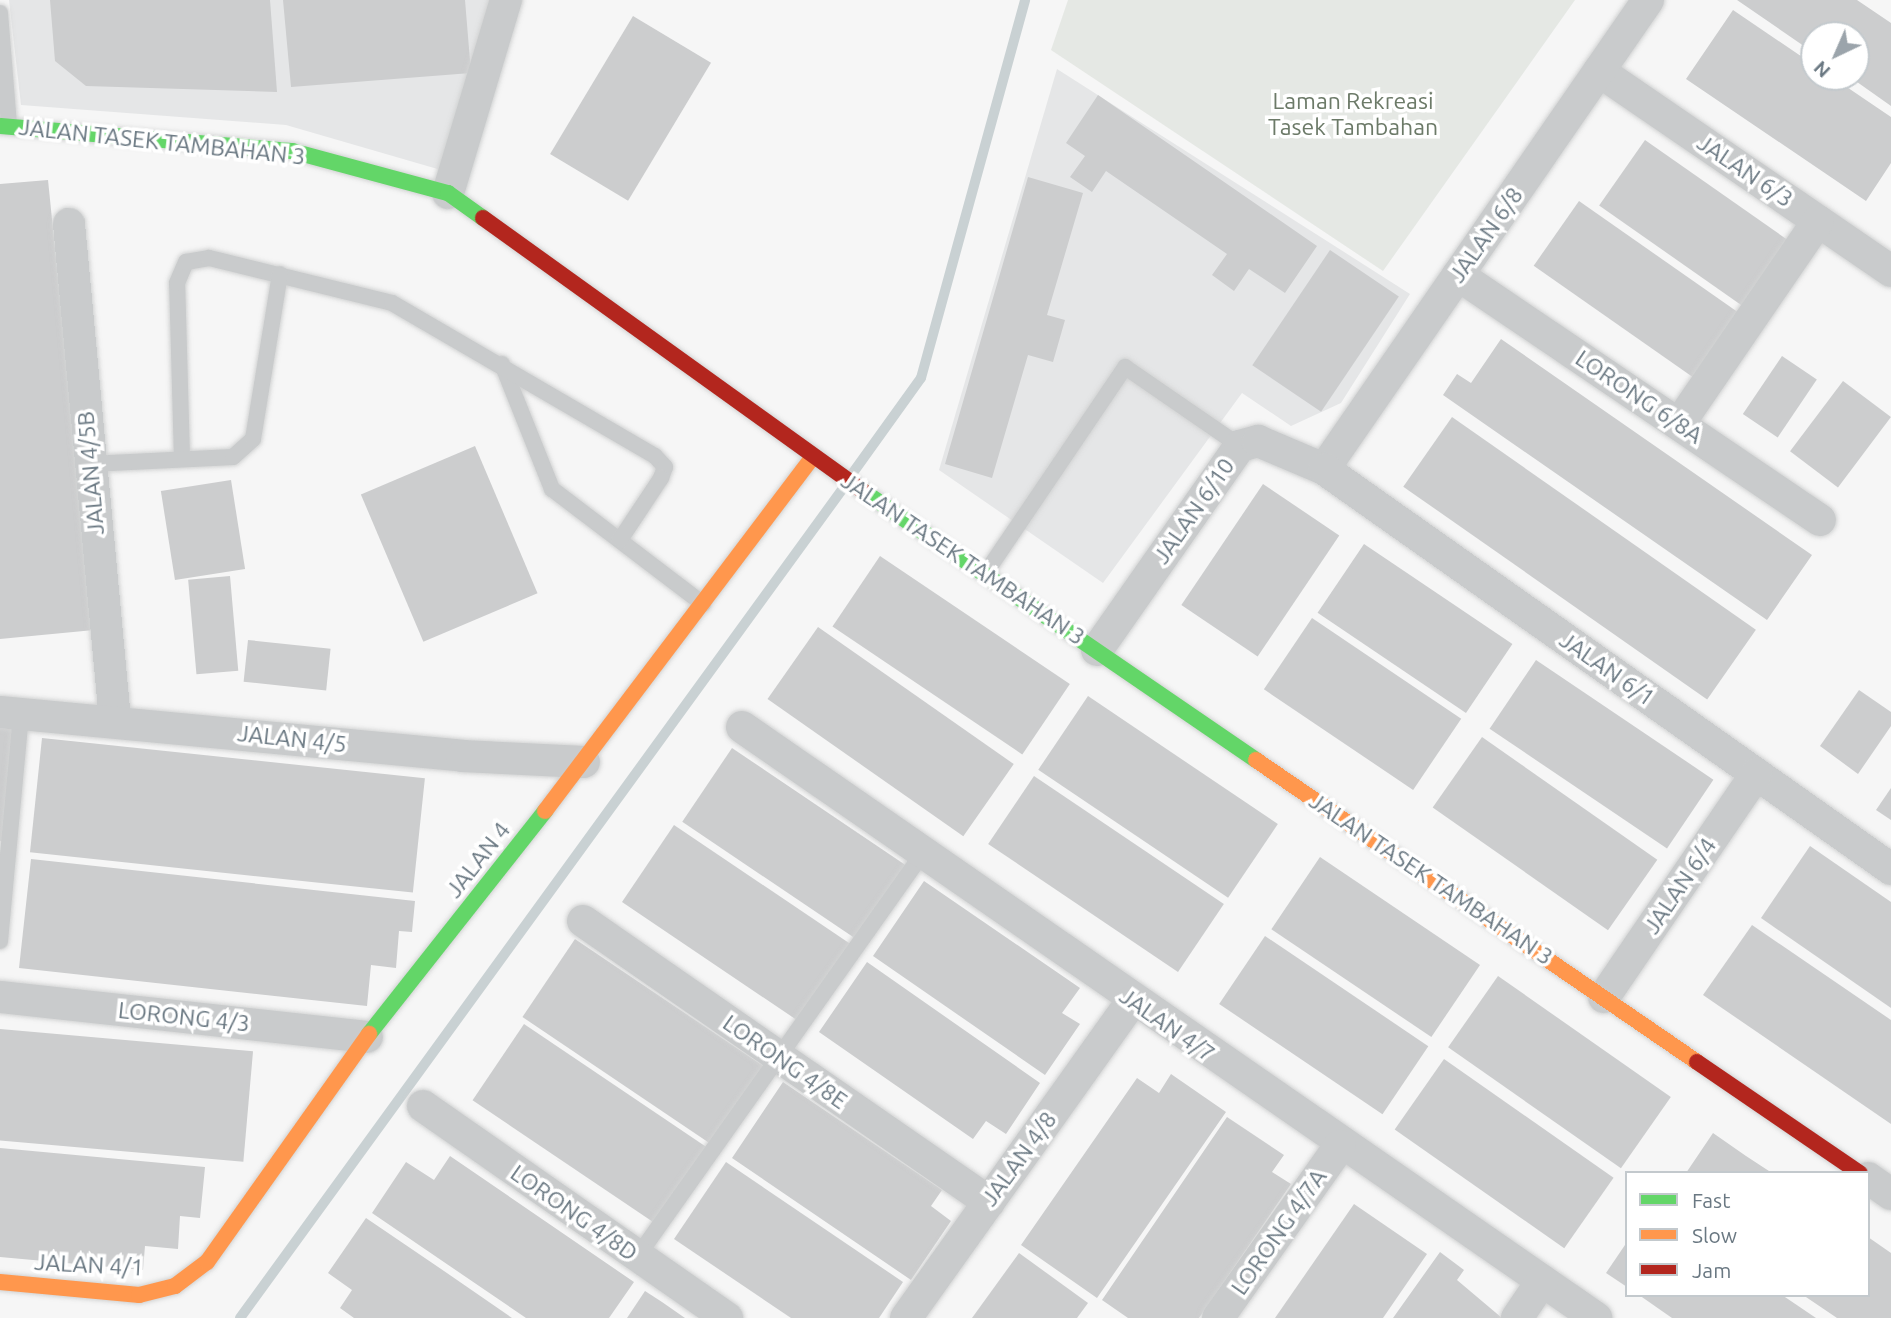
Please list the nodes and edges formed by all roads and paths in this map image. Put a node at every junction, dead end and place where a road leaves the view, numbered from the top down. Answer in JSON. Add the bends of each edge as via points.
{"nodes":[{"id":1,"x":506,"y":0,"type":"edge"},
{"id":2,"x":1648,"y":0,"type":"edge"},
{"id":3,"x":0,"y":13,"type":"edge"},
{"id":4,"x":1599,"y":71,"type":"junction"},
{"id":5,"x":5,"y":126,"type":"edge"},
{"id":6,"x":448,"y":193,"type":"junction"},
{"id":7,"x":1818,"y":221,"type":"junction"},
{"id":8,"x":69,"y":224,"type":"dead end"},
{"id":9,"x":1891,"y":271,"type":"edge"},
{"id":10,"x":280,"y":274,"type":"junction"},
{"id":11,"x":1458,"y":275,"type":"junction"},
{"id":12,"x":502,"y":364,"type":"junction"},
{"id":13,"x":1679,"y":424,"type":"junction"},
{"id":14,"x":1240,"y":446,"type":"junction"},
{"id":15,"x":813,"y":457,"type":"junction"},
{"id":16,"x":182,"y":458,"type":"junction"},
{"id":17,"x":90,"y":464,"type":"junction"},
{"id":18,"x":1324,"y":469,"type":"junction"},
{"id":19,"x":1820,"y":520,"type":"dead end"},
{"id":20,"x":620,"y":540,"type":"junction"},
{"id":21,"x":985,"y":573,"type":"junction"},
{"id":22,"x":703,"y":604,"type":"junction"},
{"id":23,"x":1097,"y":650,"type":"junction"},
{"id":24,"x":11,"y":713,"type":"edge"},
{"id":25,"x":115,"y":721,"type":"junction"},
{"id":26,"x":742,"y":727,"type":"dead end"},
{"id":27,"x":584,"y":762,"type":"junction"},
{"id":28,"x":1756,"y":774,"type":"junction"},
{"id":29,"x":923,"y":853,"type":"junction"},
{"id":30,"x":1891,"y":869,"type":"edge"},
{"id":31,"x":583,"y":921,"type":"dead end"},
{"id":32,"x":0,"y":941,"type":"edge"},
{"id":33,"x":0,"y":997,"type":"edge"},
{"id":34,"x":1604,"y":997,"type":"junction"},
{"id":35,"x":1132,"y":1001,"type":"junction"},
{"id":36,"x":368,"y":1037,"type":"junction"},
{"id":37,"x":779,"y":1058,"type":"junction"},
{"id":38,"x":423,"y":1106,"type":"dead end"},
{"id":39,"x":1340,"y":1146,"type":"junction"},
{"id":40,"x":1857,"y":1171,"type":"edge"},
{"id":41,"x":1870,"y":1179,"type":"edge"},
{"id":42,"x":1891,"y":1194,"type":"edge"},
{"id":43,"x":989,"y":1202,"type":"junction"},
{"id":44,"x":637,"y":1257,"type":"junction"},
{"id":45,"x":1542,"y":1281,"type":"junction"},
{"id":46,"x":0,"y":1282,"type":"edge"},
{"id":47,"x":175,"y":1286,"type":"joint"},
{"id":48,"x":727,"y":1318,"type":"edge"},
{"id":49,"x":906,"y":1318,"type":"edge"},
{"id":50,"x":1217,"y":1318,"type":"edge"},
{"id":51,"x":1517,"y":1318,"type":"edge"},
{"id":52,"x":1596,"y":1318,"type":"edge"}],
"edges":[{"from":1,"to":6,"type":"street"},
{"from":2,"to":4,"type":"street","name":"JALAN 6/8"},
{"from":3,"to":5,"type":"lane"},
{"from":4,"to":7,"type":"street","name":"JALAN 6/3"},
{"from":4,"to":11,"type":"street","name":"JALAN 6/8"},
{"from":5,"to":6,"type":"street","name":"JALAN TASEK TAMBAHAN 3","via":[[292,151]]},
{"from":6,"to":15,"type":"street","name":"JALAN TASEK TAMBAHAN 3"},
{"from":7,"to":9,"type":"street","name":"JALAN 6/3"},
{"from":7,"to":13,"type":"street"},
{"from":8,"to":17,"type":"street","name":"JALAN 4/5B"},
{"from":10,"to":12,"type":"lane","via":[[392,303]]},
{"from":10,"to":16,"type":"lane","via":[[253,439],[233,457]]},
{"from":10,"to":16,"type":"lane","via":[[209,258],[186,262],[177,284]]},
{"from":11,"to":13,"type":"street","name":"LORONG 6/8A"},
{"from":11,"to":18,"type":"street","name":"JALAN 6/8"},
{"from":12,"to":20,"type":"lane","via":[[552,489]]},
{"from":12,"to":20,"type":"lane","via":[[665,467]]},
{"from":13,"to":19,"type":"street","name":"LORONG 6/8A"},
{"from":14,"to":18,"type":"street","name":"JALAN 6/10","via":[[1258,442]]},
{"from":14,"to":21,"type":"lane","via":[[1125,368]]},
{"from":14,"to":23,"type":"street","name":"JALAN 6/10"},
{"from":15,"to":21,"type":"street","name":"JALAN TASEK TAMBAHAN 3"},
{"from":15,"to":22,"type":"street","name":"JALAN 4"},
{"from":16,"to":17,"type":"lane"},
{"from":17,"to":25,"type":"street","name":"JALAN 4/5B"},
{"from":18,"to":28,"type":"street","name":"JALAN 6/1"},
{"from":20,"to":22,"type":"lane"},
{"from":21,"to":23,"type":"street","name":"JALAN TASEK TAMBAHAN 3"},
{"from":22,"to":27,"type":"street","name":"JALAN 4"},
{"from":23,"to":34,"type":"street","name":"JALAN TASEK TAMBAHAN 3"},
{"from":24,"to":25,"type":"street","name":"JALAN 4/5"},
{"from":24,"to":32,"type":"lane"},
{"from":25,"to":27,"type":"street","name":"JALAN 4/5","via":[[462,756]]},
{"from":26,"to":29,"type":"street","name":"JALAN 4/7"},
{"from":27,"to":36,"type":"street","name":"JALAN 4"},
{"from":28,"to":30,"type":"street","name":"JALAN 6/1"},
{"from":28,"to":34,"type":"street","name":"JALAN 6/4"},
{"from":29,"to":35,"type":"street","name":"JALAN 4/7"},
{"from":29,"to":37,"type":"lane"},
{"from":31,"to":37,"type":"street","name":"LORONG 4/8E"},
{"from":33,"to":36,"type":"street","name":"LORONG 4/3"},
{"from":34,"to":40,"type":"street","name":"JALAN TASEK TAMBAHAN 3"},
{"from":35,"to":39,"type":"street","name":"JALAN 4/7"},
{"from":35,"to":43,"type":"street","name":"JALAN 4/8"},
{"from":36,"to":47,"type":"street","name":"JALAN 4","via":[[207,1262]]},
{"from":37,"to":43,"type":"street","name":"LORONG 4/8E"},
{"from":37,"to":44,"type":"lane"},
{"from":38,"to":44,"type":"street","name":"LORONG 4/8D"},
{"from":39,"to":45,"type":"street","name":"JALAN 4/7"},
{"from":39,"to":50,"type":"street","name":"LORONG 4/7A"},
{"from":41,"to":42,"type":"street"},
{"from":43,"to":49,"type":"street","name":"JALAN 4/8"},
{"from":44,"to":48,"type":"street","name":"LORONG 4/8D"},
{"from":45,"to":51,"type":"street"},
{"from":45,"to":52,"type":"street","name":"JALAN 4/7"},
{"from":46,"to":47,"type":"street","name":"JALAN 4/1","via":[[139,1295]]}]}
